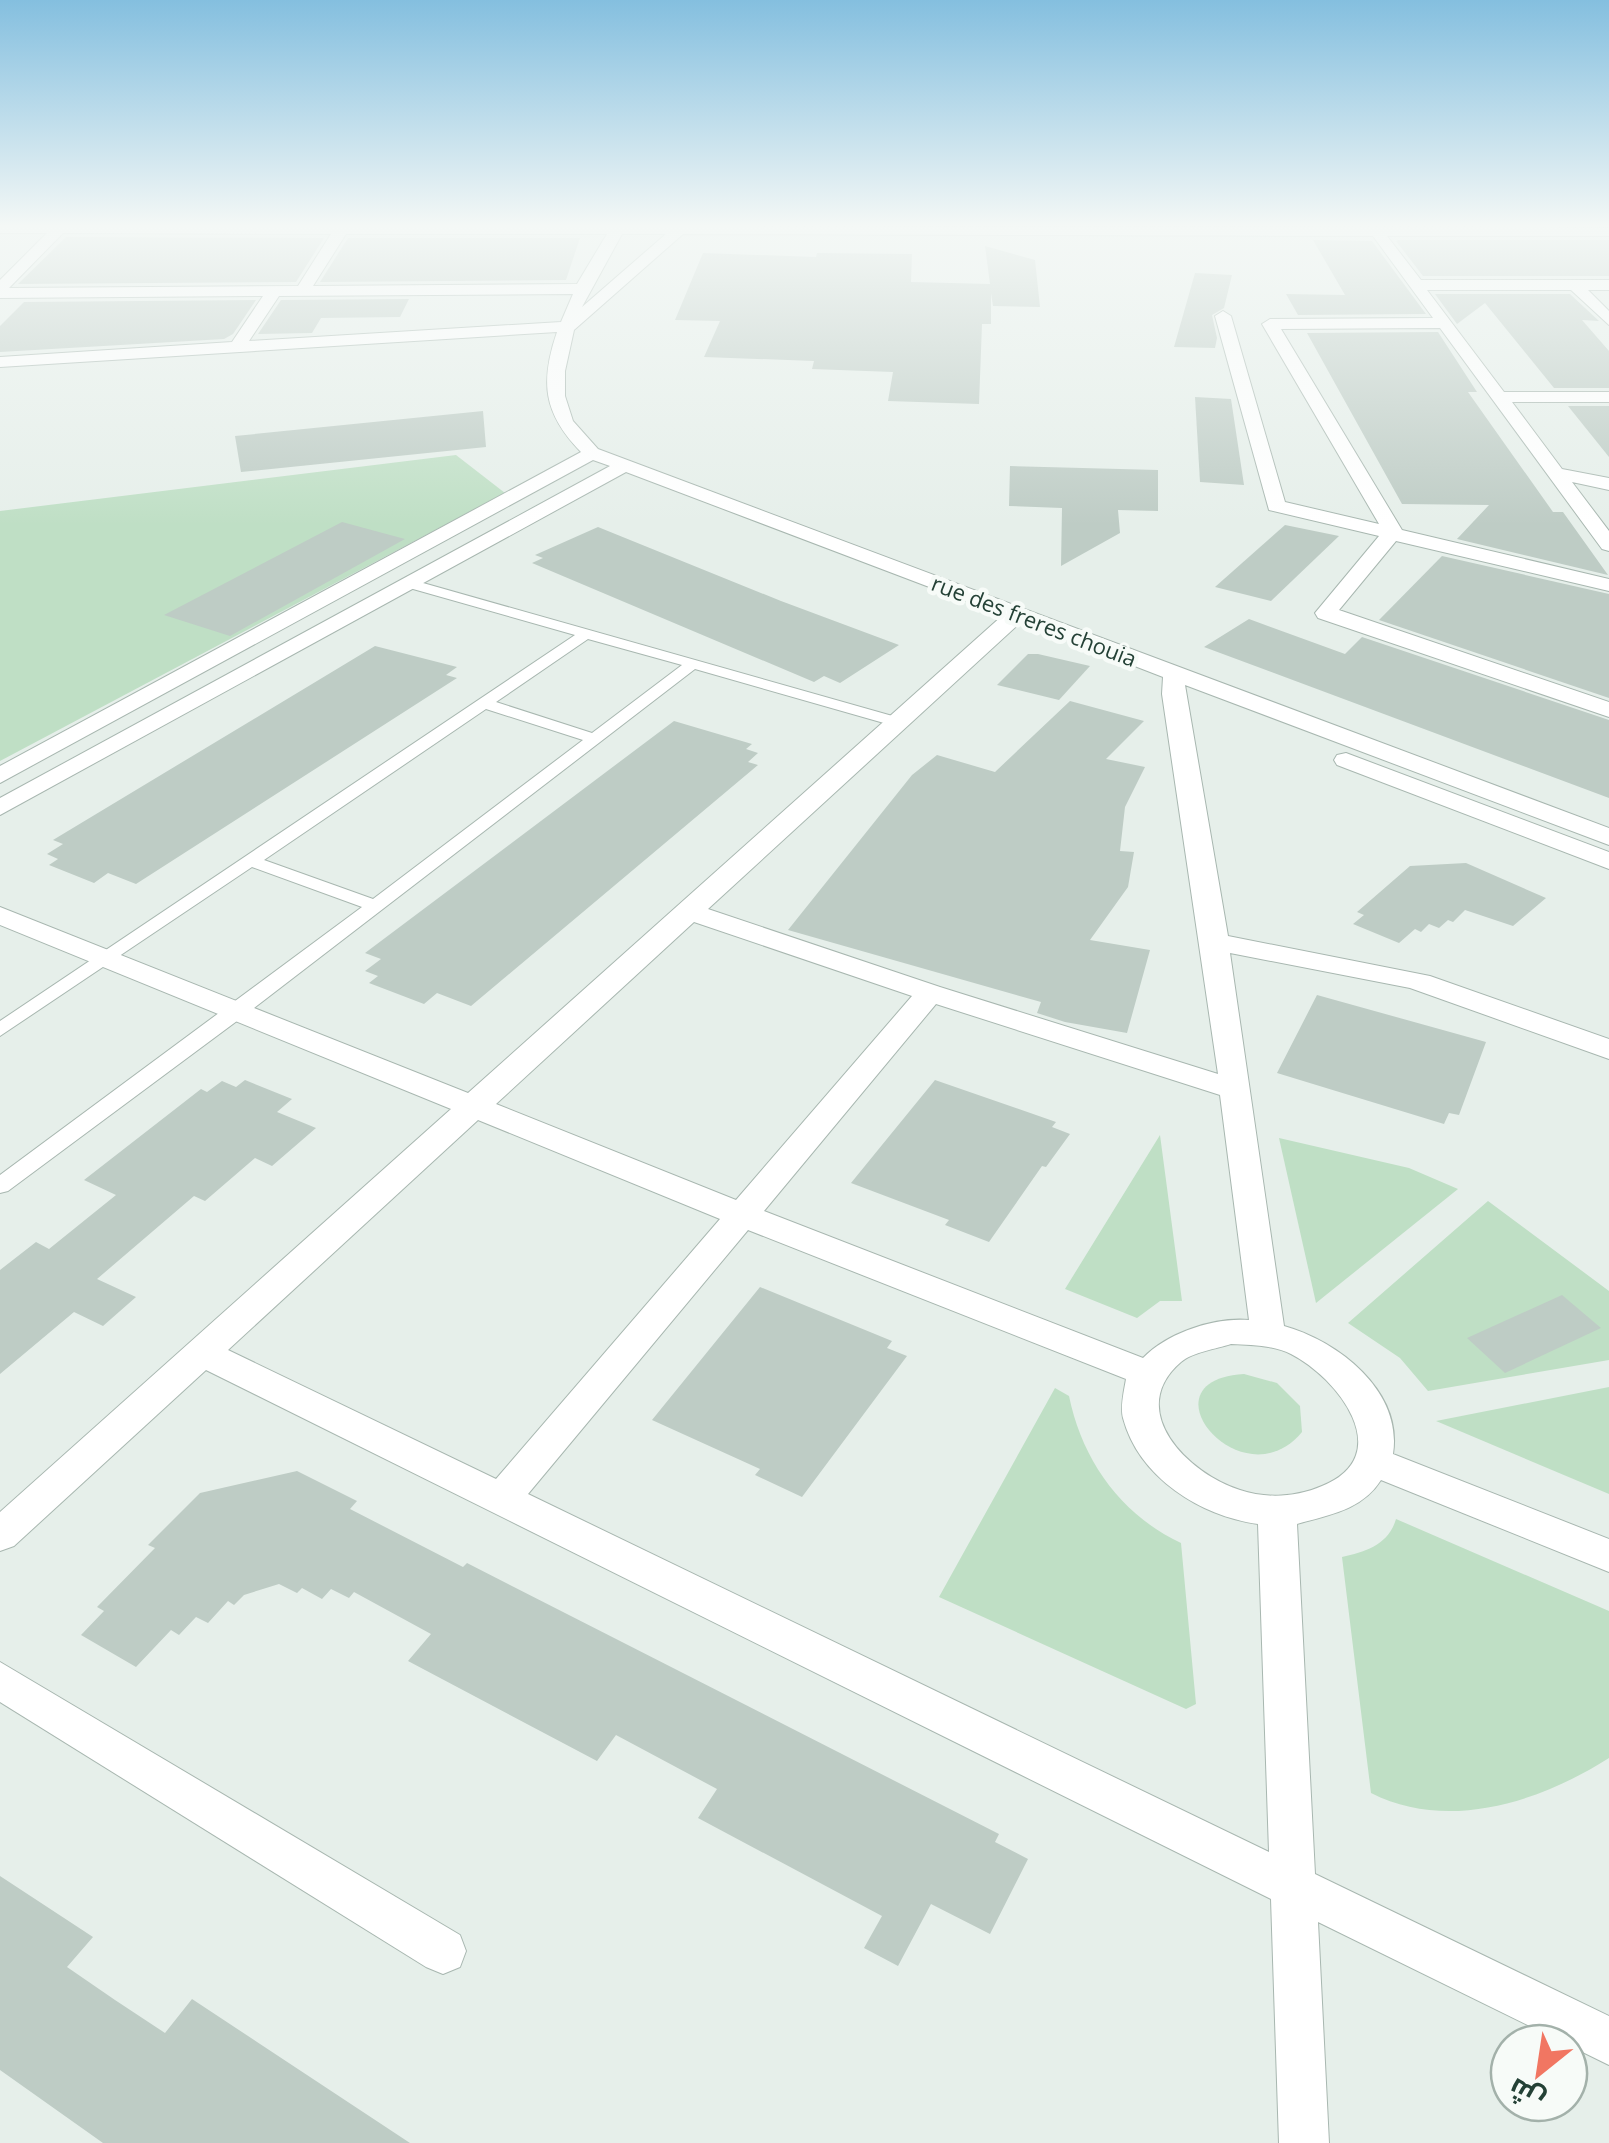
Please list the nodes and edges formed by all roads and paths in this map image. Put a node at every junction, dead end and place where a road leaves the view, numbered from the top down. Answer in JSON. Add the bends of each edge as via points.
{"nodes":[{"id":1,"x":251,"y":325,"type":"edge"},
{"id":2,"x":1226,"y":325,"type":"edge"},
{"id":3,"x":1271,"y":325,"type":"edge"},
{"id":4,"x":1445,"y":325,"type":"edge"},
{"id":5,"x":570,"y":326,"type":"joint"},
{"id":6,"x":237,"y":346,"type":"junction"},
{"id":7,"x":0,"y":362,"type":"edge"},
{"id":8,"x":1497,"y":396,"type":"junction"},
{"id":9,"x":1609,"y":397,"type":"edge"},
{"id":10,"x":592,"y":454,"type":"junction"},
{"id":11,"x":614,"y":472,"type":"junction"},
{"id":12,"x":1560,"y":474,"type":"junction"},
{"id":13,"x":1609,"y":474,"type":"edge"},
{"id":14,"x":1609,"y":484,"type":"edge"},
{"id":15,"x":1393,"y":532,"type":"junction"},
{"id":16,"x":1609,"y":544,"type":"edge"},
{"id":17,"x":411,"y":584,"type":"junction"},
{"id":18,"x":1609,"y":584,"type":"edge"},
{"id":19,"x":1008,"y":621,"type":"junction"},
{"id":20,"x":586,"y":634,"type":"junction"},
{"id":21,"x":692,"y":664,"type":"junction"},
{"id":22,"x":1174,"y":684,"type":"junction"},
{"id":23,"x":484,"y":703,"type":"junction"},
{"id":24,"x":1609,"y":710,"type":"edge"},
{"id":25,"x":897,"y":722,"type":"junction"},
{"id":26,"x":594,"y":739,"type":"junction"},
{"id":27,"x":0,"y":776,"type":"edge"},
{"id":28,"x":0,"y":808,"type":"edge"},
{"id":29,"x":1609,"y":837,"type":"edge"},
{"id":30,"x":251,"y":861,"type":"junction"},
{"id":31,"x":1609,"y":861,"type":"edge"},
{"id":32,"x":375,"y":906,"type":"junction"},
{"id":33,"x":689,"y":911,"type":"junction"},
{"id":34,"x":0,"y":915,"type":"edge"},
{"id":35,"x":1214,"y":942,"type":"junction"},
{"id":36,"x":107,"y":958,"type":"junction"},
{"id":37,"x":930,"y":994,"type":"junction"},
{"id":38,"x":238,"y":1010,"type":"junction"},
{"id":39,"x":0,"y":1030,"type":"edge"},
{"id":40,"x":1609,"y":1050,"type":"edge"},
{"id":41,"x":1234,"y":1089,"type":"junction"},
{"id":42,"x":474,"y":1106,"type":"junction"},
{"id":43,"x":0,"y":1186,"type":"edge"},
{"id":44,"x":741,"y":1215,"type":"junction"},
{"id":45,"x":1268,"y":1334,"type":"junction"},
{"id":46,"x":201,"y":1352,"type":"junction"},
{"id":47,"x":1146,"y":1373,"type":"junction"},
{"id":48,"x":1372,"y":1461,"type":"junction"},
{"id":49,"x":500,"y":1500,"type":"junction"},
{"id":50,"x":1277,"y":1512,"type":"junction"},
{"id":51,"x":0,"y":1534,"type":"edge"},
{"id":52,"x":1609,"y":1556,"type":"edge"},
{"id":53,"x":0,"y":1680,"type":"edge"},
{"id":54,"x":1290,"y":1885,"type":"junction"},
{"id":55,"x":443,"y":1950,"type":"dead end"},
{"id":56,"x":1609,"y":2040,"type":"edge"},
{"id":57,"x":1304,"y":2143,"type":"edge"}],
"edges":[{"from":1,"to":6,"type":"street"},
{"from":2,"to":15,"type":"street","via":[[1276,506]]},
{"from":3,"to":15,"type":"street"},
{"from":4,"to":8,"type":"street"},
{"from":5,"to":6,"type":"street"},
{"from":5,"to":10,"type":"street","via":[[556,373],[562,418]]},
{"from":6,"to":7,"type":"street"},
{"from":8,"to":9,"type":"street"},
{"from":8,"to":12,"type":"street"},
{"from":10,"to":11,"type":"street"},
{"from":10,"to":27,"type":"street"},
{"from":11,"to":17,"type":"street"},
{"from":11,"to":19,"type":"street"},
{"from":12,"to":13,"type":"street"},
{"from":12,"to":14,"type":"street"},
{"from":12,"to":16,"type":"street"},
{"from":15,"to":18,"type":"street"},
{"from":15,"to":24,"type":"street","via":[[1326,613]]},
{"from":17,"to":20,"type":"lane"},
{"from":17,"to":28,"type":"street"},
{"from":19,"to":22,"type":"street"},
{"from":19,"to":25,"type":"street"},
{"from":20,"to":21,"type":"lane"},
{"from":20,"to":23,"type":"lane"},
{"from":21,"to":25,"type":"lane"},
{"from":21,"to":26,"type":"lane"},
{"from":22,"to":29,"type":"street"},
{"from":22,"to":31,"type":"street"},
{"from":22,"to":35,"type":"street"},
{"from":23,"to":26,"type":"lane"},
{"from":23,"to":30,"type":"lane"},
{"from":25,"to":33,"type":"street"},
{"from":26,"to":32,"type":"lane"},
{"from":30,"to":32,"type":"lane"},
{"from":30,"to":36,"type":"lane"},
{"from":32,"to":38,"type":"lane"},
{"from":33,"to":37,"type":"street"},
{"from":33,"to":42,"type":"street"},
{"from":34,"to":36,"type":"street"},
{"from":35,"to":40,"type":"street","via":[[1422,982]]},
{"from":35,"to":41,"type":"street"},
{"from":36,"to":38,"type":"street"},
{"from":36,"to":39,"type":"lane"},
{"from":37,"to":41,"type":"street"},
{"from":37,"to":44,"type":"street"},
{"from":38,"to":42,"type":"street"},
{"from":38,"to":43,"type":"lane"},
{"from":41,"to":45,"type":"street"},
{"from":42,"to":44,"type":"street"},
{"from":42,"to":46,"type":"street"},
{"from":44,"to":47,"type":"street"},
{"from":44,"to":49,"type":"street"},
{"from":45,"to":47,"type":"street","via":[[1195,1337],[1166,1352]]},
{"from":45,"to":48,"type":"street","via":[[1301,1344],[1355,1384],[1376,1435]]},
{"from":46,"to":49,"type":"street"},
{"from":46,"to":51,"type":"street"},
{"from":47,"to":50,"type":"street","via":[[1138,1402],[1143,1432],[1163,1463],[1194,1488],[1234,1505]]},
{"from":48,"to":50,"type":"street","via":[[1337,1498]]},
{"from":48,"to":52,"type":"street"},
{"from":49,"to":54,"type":"street"},
{"from":50,"to":54,"type":"street"},
{"from":53,"to":55,"type":"street"},
{"from":54,"to":56,"type":"street"},
{"from":54,"to":57,"type":"street"}]}
